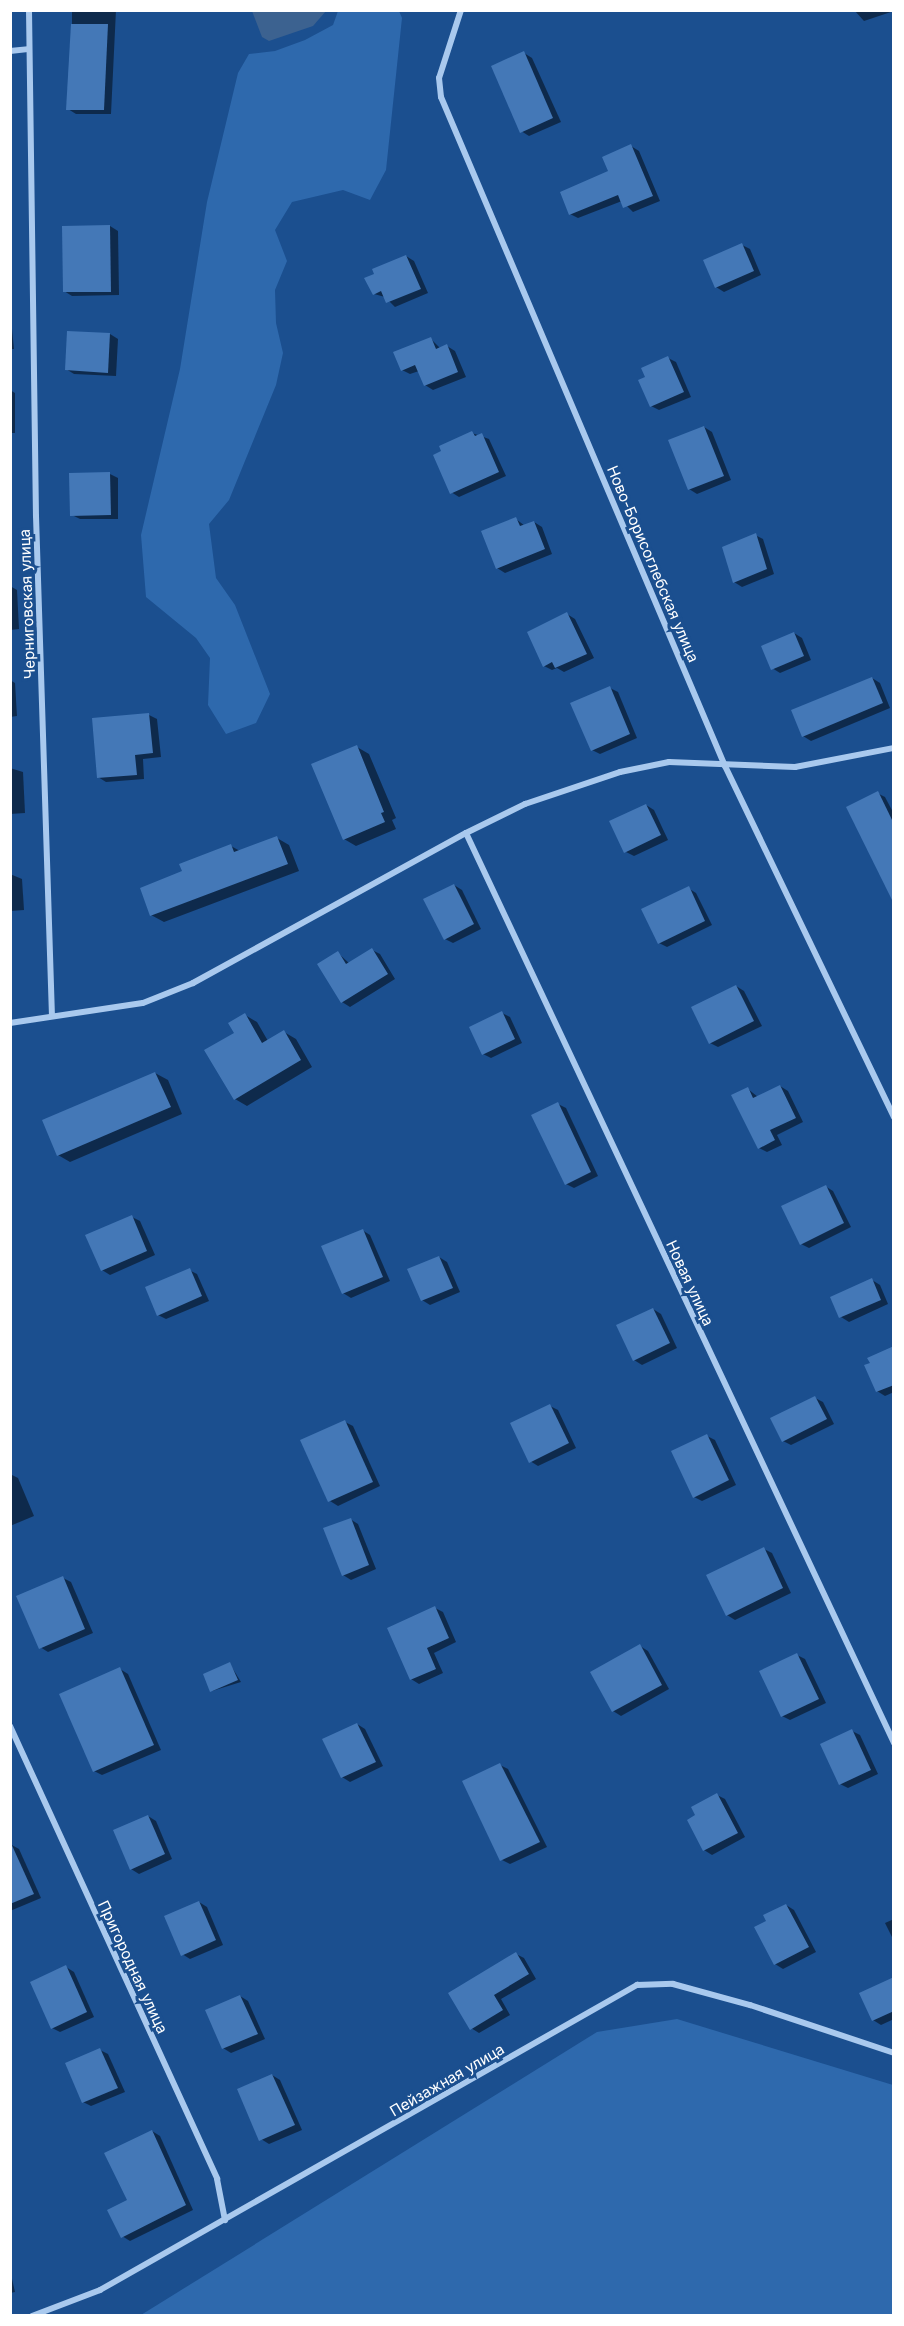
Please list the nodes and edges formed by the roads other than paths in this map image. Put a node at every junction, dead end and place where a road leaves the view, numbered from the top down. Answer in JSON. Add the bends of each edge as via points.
{"nodes":[{"id":1,"x":29,"y":10,"type":"edge"},
{"id":2,"x":461,"y":10,"type":"edge"},
{"id":3,"x":28,"y":49,"type":"junction"},
{"id":4,"x":10,"y":51,"type":"edge"},
{"id":5,"x":894,"y":748,"type":"edge"},
{"id":6,"x":725,"y":766,"type":"junction"},
{"id":7,"x":466,"y":833,"type":"junction"},
{"id":8,"x":52,"y":1016,"type":"junction"},
{"id":9,"x":10,"y":1023,"type":"edge"},
{"id":10,"x":894,"y":1117,"type":"edge"},
{"id":11,"x":10,"y":1726,"type":"edge"},
{"id":12,"x":894,"y":1743,"type":"edge"},
{"id":13,"x":894,"y":2053,"type":"edge"},
{"id":14,"x":225,"y":2220,"type":"junction"},
{"id":15,"x":32,"y":2316,"type":"edge"}],
"edges":[{"from":1,"to":3,"type":"street","name":"Черниговская улица"},
{"from":2,"to":6,"type":"street","name":"Ново-Борисоглебская улица","via":[[439,78],[441,97]]},
{"from":3,"to":4,"type":"street"},
{"from":3,"to":8,"type":"street","name":"Черниговская улица","via":[[36,516]]},
{"from":5,"to":6,"type":"street","via":[[795,767]]},
{"from":6,"to":7,"type":"street","via":[[669,762],[620,772],[525,804]]},
{"from":6,"to":10,"type":"street","name":"Ново-Борисоглебская улица"},
{"from":7,"to":8,"type":"street","via":[[192,983],[143,1003]]},
{"from":7,"to":12,"type":"street","name":"Новая улица"},
{"from":8,"to":9,"type":"street"},
{"from":11,"to":14,"type":"street","name":"Пригородная улица","via":[[217,2179]]},
{"from":13,"to":14,"type":"street","name":"Пейзажная улица","via":[[673,1984],[637,1985]]},
{"from":14,"to":15,"type":"street","name":"Пейзажная улица","via":[[100,2290]]}]}
